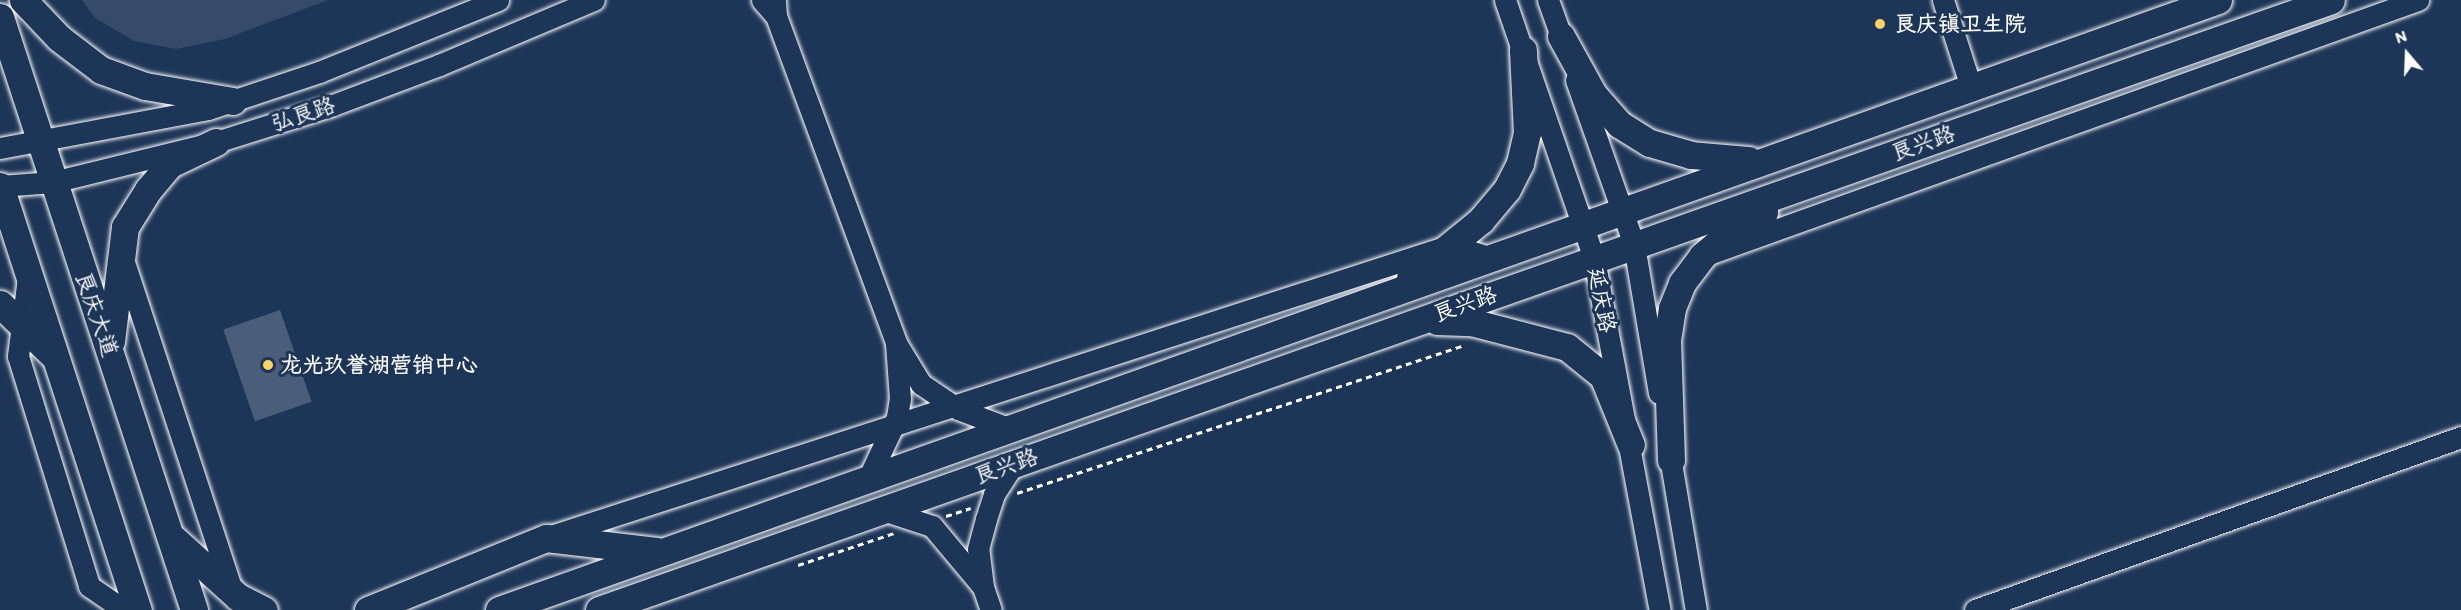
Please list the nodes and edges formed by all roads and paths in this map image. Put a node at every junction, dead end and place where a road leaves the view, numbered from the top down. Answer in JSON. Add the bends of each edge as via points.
{"nodes":[{"id":1,"x":22,"y":0,"type":"edge"},
{"id":2,"x":498,"y":0,"type":"edge"},
{"id":3,"x":594,"y":0,"type":"edge"},
{"id":4,"x":762,"y":0,"type":"edge"},
{"id":5,"x":1505,"y":0,"type":"edge"},
{"id":6,"x":1548,"y":0,"type":"edge"},
{"id":7,"x":1943,"y":0,"type":"edge"},
{"id":8,"x":2218,"y":0,"type":"edge"},
{"id":9,"x":2331,"y":0,"type":"edge"},
{"id":10,"x":2418,"y":0,"type":"edge"},
{"id":11,"x":776,"y":8,"type":"edge"},
{"id":12,"x":0,"y":17,"type":"edge"},
{"id":13,"x":1561,"y":36,"type":"junction"},
{"id":14,"x":1523,"y":50,"type":"junction"},
{"id":15,"x":1971,"y":87,"type":"junction"},
{"id":16,"x":233,"y":101,"type":"junction"},
{"id":17,"x":39,"y":142,"type":"junction"},
{"id":18,"x":216,"y":142,"type":"junction"},
{"id":19,"x":0,"y":148,"type":"edge"},
{"id":20,"x":1765,"y":160,"type":"junction"},
{"id":21,"x":1832,"y":175,"type":"junction"},
{"id":22,"x":52,"y":182,"type":"junction"},
{"id":23,"x":0,"y":186,"type":"edge"},
{"id":24,"x":1622,"y":210,"type":"junction"},
{"id":25,"x":1584,"y":223,"type":"junction"},
{"id":26,"x":1451,"y":245,"type":"junction"},
{"id":27,"x":1634,"y":245,"type":"junction"},
{"id":28,"x":120,"y":252,"type":"junction"},
{"id":29,"x":1702,"y":256,"type":"junction"},
{"id":30,"x":1490,"y":257,"type":"junction"},
{"id":31,"x":1594,"y":259,"type":"junction"},
{"id":32,"x":28,"y":274,"type":"junction"},
{"id":33,"x":1393,"y":291,"type":"junction"},
{"id":34,"x":0,"y":304,"type":"edge"},
{"id":35,"x":1418,"y":321,"type":"junction"},
{"id":36,"x":22,"y":326,"type":"junction"},
{"id":37,"x":896,"y":343,"type":"junction"},
{"id":38,"x":1465,"y":344,"type":"dead end"},
{"id":39,"x":110,"y":351,"type":"junction"},
{"id":40,"x":56,"y":358,"type":"junction"},
{"id":41,"x":954,"y":406,"type":"junction"},
{"id":42,"x":893,"y":426,"type":"junction"},
{"id":43,"x":1008,"y":428,"type":"junction"},
{"id":44,"x":2461,"y":436,"type":"edge"},
{"id":45,"x":1631,"y":446,"type":"junction"},
{"id":46,"x":1671,"y":460,"type":"junction"},
{"id":47,"x":1014,"y":464,"type":"junction"},
{"id":48,"x":868,"y":479,"type":"junction"},
{"id":49,"x":991,"y":501,"type":"junction"},
{"id":50,"x":883,"y":510,"type":"junction"},
{"id":51,"x":924,"y":524,"type":"junction"},
{"id":52,"x":170,"y":534,"type":"junction"},
{"id":53,"x":546,"y":538,"type":"junction"},
{"id":54,"x":663,"y":552,"type":"junction"},
{"id":55,"x":787,"y":569,"type":"dead end"},
{"id":56,"x":983,"y":587,"type":"junction"},
{"id":57,"x":232,"y":592,"type":"junction"},
{"id":58,"x":124,"y":610,"type":"edge"},
{"id":59,"x":138,"y":610,"type":"edge"},
{"id":60,"x":194,"y":610,"type":"edge"},
{"id":61,"x":264,"y":610,"type":"edge"},
{"id":62,"x":368,"y":610,"type":"edge"},
{"id":63,"x":499,"y":610,"type":"edge"},
{"id":64,"x":598,"y":610,"type":"edge"},
{"id":65,"x":991,"y":610,"type":"edge"},
{"id":66,"x":1660,"y":610,"type":"edge"},
{"id":67,"x":1696,"y":610,"type":"edge"},
{"id":68,"x":1975,"y":610,"type":"edge"}],
"edges":[{"from":1,"to":16,"type":"main road","via":[[59,38],[101,70],[145,86]]},
{"from":2,"to":16,"type":"street","name":"弘良路","via":[[319,72]]},
{"from":3,"to":18,"type":"street","name":"弘良路","via":[[407,77]]},
{"from":4,"to":11,"type":"street"},
{"from":5,"to":14,"type":"street","name":"延庆路"},
{"from":6,"to":13,"type":"street","name":"延庆路"},
{"from":7,"to":15,"type":"street"},
{"from":8,"to":15,"type":"main road","name":"良兴路"},
{"from":9,"to":21,"type":"main road","name":"良兴路"},
{"from":10,"to":29,"type":"street"},
{"from":11,"to":37,"type":"street"},
{"from":12,"to":17,"type":"main road","name":"良庆大道"},
{"from":13,"to":20,"type":"main road","via":[[1593,94],[1630,130],[1650,142],[1691,155]]},
{"from":13,"to":24,"type":"street","name":"延庆路"},
{"from":14,"to":25,"type":"street","name":"延庆路"},
{"from":14,"to":26,"type":"main road","via":[[1527,133],[1520,163],[1507,189],[1481,220]]},
{"from":15,"to":20,"type":"main road","name":"良兴路"},
{"from":16,"to":17,"type":"street","name":"弘良路"},
{"from":17,"to":19,"type":"street","name":"弘良路"},
{"from":17,"to":22,"type":"main road","name":"良庆大道"},
{"from":18,"to":22,"type":"street","name":"弘良路"},
{"from":18,"to":28,"type":"main road","via":[[170,164],[148,189],[125,227]]},
{"from":20,"to":24,"type":"main road","name":"良兴路"},
{"from":21,"to":27,"type":"main road","name":"良兴路"},
{"from":21,"to":29,"type":"main road","via":[[1729,233]]},
{"from":22,"to":23,"type":"street","name":"弘良路"},
{"from":22,"to":39,"type":"main road","name":"良庆大道"},
{"from":23,"to":32,"type":"main road"},
{"from":24,"to":25,"type":"main road","name":"良兴路"},
{"from":24,"to":27,"type":"street","name":"延庆路"},
{"from":25,"to":30,"type":"main road","name":"良兴路"},
{"from":25,"to":31,"type":"street","name":"延庆路"},
{"from":26,"to":30,"type":"street"},
{"from":26,"to":33,"type":"main road"},
{"from":26,"to":41,"type":"street"},
{"from":27,"to":31,"type":"main road","name":"良兴路"},
{"from":27,"to":46,"type":"street","name":"延庆路"},
{"from":28,"to":39,"type":"main road"},
{"from":28,"to":57,"type":"street"},
{"from":29,"to":46,"type":"main road","via":[[1682,283],[1672,308],[1667,340]]},
{"from":30,"to":33,"type":"main road","name":"良兴路"},
{"from":31,"to":35,"type":"main road","name":"良兴路"},
{"from":31,"to":45,"type":"street","name":"延庆路"},
{"from":32,"to":36,"type":"street"},
{"from":32,"to":40,"type":"main road"},
{"from":33,"to":43,"type":"main road","name":"良兴路"},
{"from":34,"to":36,"type":"main road"},
{"from":35,"to":45,"type":"main road","via":[[1471,322],[1567,347],[1604,376]]},
{"from":35,"to":47,"type":"main road","name":"良兴路"},
{"from":36,"to":40,"type":"main road"},
{"from":36,"to":58,"type":"street","via":[[18,356],[89,586]]},
{"from":37,"to":41,"type":"street","via":[[921,384]]},
{"from":37,"to":42,"type":"street","via":[[900,399]]},
{"from":38,"to":49,"type":"path"},
{"from":39,"to":52,"type":"main road","name":"良庆大道"},
{"from":40,"to":59,"type":"main road"},
{"from":41,"to":42,"type":"street"},
{"from":41,"to":43,"type":"street"},
{"from":42,"to":48,"type":"street"},
{"from":42,"to":53,"type":"street"},
{"from":43,"to":48,"type":"main road","name":"良兴路"},
{"from":44,"to":68,"type":"street"},
{"from":45,"to":66,"type":"street","name":"延庆路"},
{"from":46,"to":67,"type":"street","name":"延庆路"},
{"from":47,"to":49,"type":"street"},
{"from":47,"to":50,"type":"main road","name":"良兴路"},
{"from":48,"to":54,"type":"main road","name":"良兴路"},
{"from":49,"to":51,"type":"path"},
{"from":49,"to":56,"type":"street","via":[[978,549]]},
{"from":50,"to":51,"type":"street"},
{"from":50,"to":64,"type":"main road","name":"良兴路"},
{"from":51,"to":55,"type":"path"},
{"from":51,"to":56,"type":"street","via":[[946,539]]},
{"from":52,"to":57,"type":"main road"},
{"from":52,"to":60,"type":"main road","name":"良庆大道"},
{"from":53,"to":54,"type":"main road"},
{"from":53,"to":62,"type":"main road"},
{"from":54,"to":63,"type":"main road","name":"良兴路"},
{"from":56,"to":65,"type":"street"},
{"from":57,"to":61,"type":"main road"}]}
